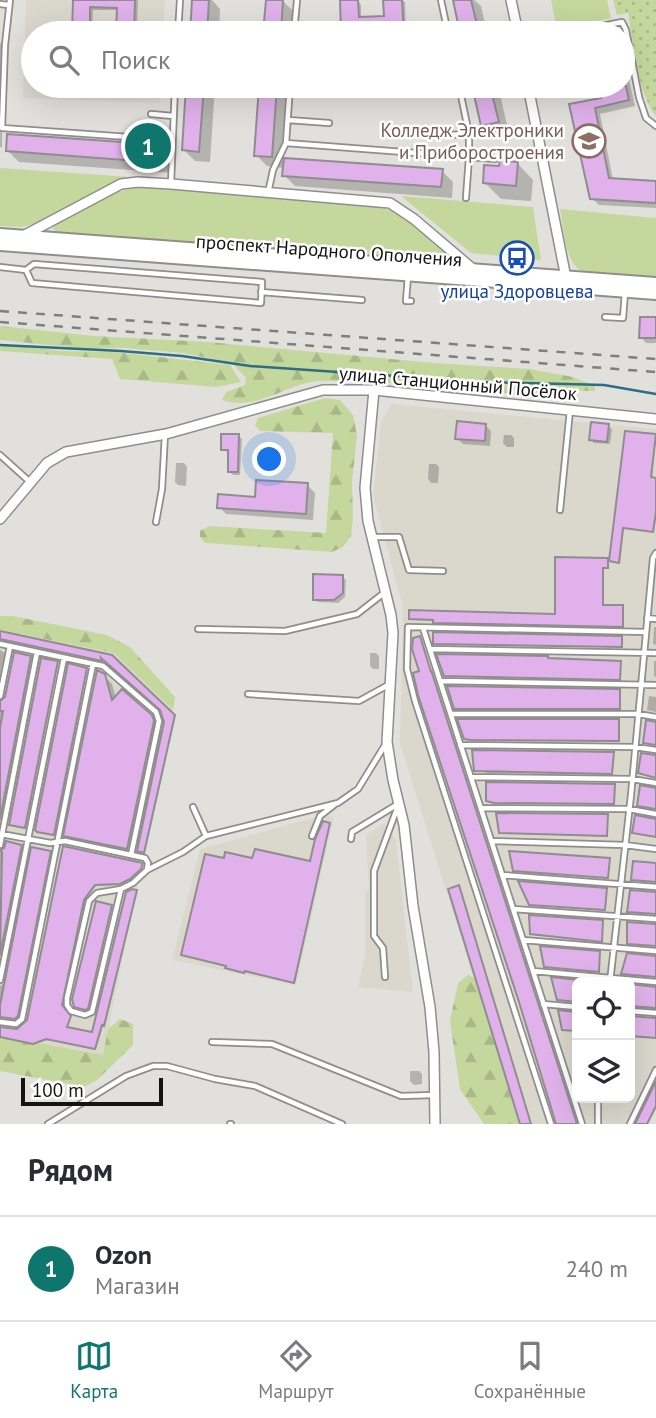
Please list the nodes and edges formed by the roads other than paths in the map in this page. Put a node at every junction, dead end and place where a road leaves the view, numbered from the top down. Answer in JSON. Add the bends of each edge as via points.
{"nodes":[{"id":1,"x":180,"y":0,"type":"edge"},
{"id":2,"x":296,"y":0,"type":"edge"},
{"id":3,"x":441,"y":0,"type":"edge"},
{"id":4,"x":511,"y":0,"type":"edge"},
{"id":5,"x":9,"y":2,"type":"edge"},
{"id":6,"x":0,"y":4,"type":"edge"},
{"id":7,"x":179,"y":21,"type":"edge"},
{"id":8,"x":295,"y":21,"type":"edge"},
{"id":9,"x":445,"y":21,"type":"edge"},
{"id":10,"x":515,"y":21,"type":"edge"},
{"id":11,"x":635,"y":76,"type":"edge"},
{"id":12,"x":174,"y":98,"type":"edge"},
{"id":13,"x":289,"y":98,"type":"edge"},
{"id":14,"x":462,"y":98,"type":"edge"},
{"id":15,"x":530,"y":98,"type":"edge"},
{"id":16,"x":151,"y":114,"type":"dead end"},
{"id":17,"x":173,"y":116,"type":"junction"},
{"id":18,"x":288,"y":120,"type":"junction"},
{"id":19,"x":329,"y":123,"type":"dead end"},
{"id":20,"x":656,"y":126,"type":"edge"},
{"id":21,"x":469,"y":134,"type":"junction"},
{"id":22,"x":447,"y":135,"type":"dead end"},
{"id":23,"x":171,"y":140,"type":"junction"},
{"id":24,"x":286,"y":143,"type":"junction"},
{"id":25,"x":469,"y":157,"type":"junction"},
{"id":26,"x":495,"y":159,"type":"dead end"},
{"id":27,"x":171,"y":184,"type":"junction"},
{"id":28,"x":268,"y":192,"type":"junction"},
{"id":29,"x":466,"y":198,"type":"dead end"},
{"id":30,"x":0,"y":235,"type":"edge"},
{"id":31,"x":21,"y":236,"type":"junction"},
{"id":32,"x":0,"y":244,"type":"edge"},
{"id":33,"x":0,"y":267,"type":"edge"},
{"id":34,"x":26,"y":270,"type":"junction"},
{"id":35,"x":474,"y":270,"type":"junction"},
{"id":36,"x":408,"y":275,"type":"junction"},
{"id":37,"x":567,"y":282,"type":"junction"},
{"id":38,"x":656,"y":284,"type":"edge"},
{"id":39,"x":625,"y":291,"type":"junction"},
{"id":40,"x":261,"y":292,"type":"junction"},
{"id":41,"x":656,"y":293,"type":"edge"},
{"id":42,"x":362,"y":300,"type":"dead end"},
{"id":43,"x":411,"y":301,"type":"dead end"},
{"id":44,"x":605,"y":317,"type":"dead end"},
{"id":45,"x":374,"y":390,"type":"junction"},
{"id":46,"x":570,"y":410,"type":"junction"},
{"id":47,"x":656,"y":419,"type":"edge"},
{"id":48,"x":166,"y":434,"type":"junction"},
{"id":49,"x":0,"y":455,"type":"edge"},
{"id":50,"x":30,"y":482,"type":"junction"},
{"id":51,"x":560,"y":510,"type":"dead end"},
{"id":52,"x":0,"y":519,"type":"edge"},
{"id":53,"x":156,"y":522,"type":"dead end"},
{"id":54,"x":372,"y":537,"type":"junction"},
{"id":55,"x":656,"y":553,"type":"edge"},
{"id":56,"x":443,"y":571,"type":"dead end"},
{"id":57,"x":653,"y":584,"type":"edge"},
{"id":58,"x":386,"y":592,"type":"junction"},
{"id":59,"x":647,"y":618,"type":"junction"},
{"id":60,"x":656,"y":619,"type":"edge"},
{"id":61,"x":198,"y":628,"type":"dead end"},
{"id":62,"x":423,"y":628,"type":"junction"},
{"id":63,"x":646,"y":632,"type":"junction"},
{"id":64,"x":0,"y":644,"type":"edge"},
{"id":65,"x":10,"y":646,"type":"junction"},
{"id":66,"x":430,"y":649,"type":"junction"},
{"id":67,"x":37,"y":652,"type":"junction"},
{"id":68,"x":644,"y":653,"type":"junction"},
{"id":69,"x":656,"y":653,"type":"edge"},
{"id":70,"x":64,"y":658,"type":"junction"},
{"id":71,"x":93,"y":664,"type":"junction"},
{"id":72,"x":440,"y":681,"type":"junction"},
{"id":73,"x":390,"y":683,"type":"junction"},
{"id":74,"x":641,"y":684,"type":"junction"},
{"id":75,"x":656,"y":685,"type":"edge"},
{"id":76,"x":248,"y":694,"type":"dead end"},
{"id":77,"x":0,"y":696,"type":"edge"},
{"id":78,"x":450,"y":714,"type":"junction"},
{"id":79,"x":638,"y":714,"type":"junction"},
{"id":80,"x":656,"y":717,"type":"edge"},
{"id":81,"x":387,"y":742,"type":"junction"},
{"id":82,"x":460,"y":745,"type":"junction"},
{"id":83,"x":635,"y":747,"type":"junction"},
{"id":84,"x":656,"y":750,"type":"edge"},
{"id":85,"x":471,"y":777,"type":"junction"},
{"id":86,"x":632,"y":779,"type":"junction"},
{"id":87,"x":656,"y":782,"type":"edge"},
{"id":88,"x":338,"y":803,"type":"junction"},
{"id":89,"x":398,"y":803,"type":"junction"},
{"id":90,"x":193,"y":807,"type":"dead end"},
{"id":91,"x":481,"y":808,"type":"junction"},
{"id":92,"x":629,"y":809,"type":"junction"},
{"id":93,"x":656,"y":814,"type":"edge"},
{"id":94,"x":1,"y":834,"type":"edge"},
{"id":95,"x":206,"y":836,"type":"junction"},
{"id":96,"x":312,"y":836,"type":"dead end"},
{"id":97,"x":351,"y":839,"type":"dead end"},
{"id":98,"x":29,"y":840,"type":"junction"},
{"id":99,"x":491,"y":841,"type":"junction"},
{"id":100,"x":58,"y":842,"type":"junction"},
{"id":101,"x":0,"y":845,"type":"edge"},
{"id":102,"x":625,"y":845,"type":"junction"},
{"id":103,"x":656,"y":849,"type":"edge"},
{"id":104,"x":131,"y":855,"type":"junction"},
{"id":105,"x":147,"y":870,"type":"junction"},
{"id":106,"x":502,"y":875,"type":"junction"},
{"id":107,"x":620,"y":884,"type":"junction"},
{"id":108,"x":656,"y":887,"type":"edge"},
{"id":109,"x":121,"y":888,"type":"junction"},
{"id":110,"x":513,"y":909,"type":"junction"},
{"id":111,"x":617,"y":916,"type":"junction"},
{"id":112,"x":656,"y":919,"type":"edge"},
{"id":113,"x":523,"y":940,"type":"junction"},
{"id":114,"x":613,"y":947,"type":"junction"},
{"id":115,"x":656,"y":951,"type":"edge"},
{"id":116,"x":533,"y":971,"type":"junction"},
{"id":117,"x":385,"y":976,"type":"dead end"},
{"id":118,"x":584,"y":977,"type":"edge"},
{"id":119,"x":610,"y":977,"type":"edge"},
{"id":120,"x":0,"y":980,"type":"edge"},
{"id":121,"x":635,"y":981,"type":"edge"},
{"id":122,"x":656,"y":982,"type":"edge"},
{"id":123,"x":543,"y":1004,"type":"junction"},
{"id":124,"x":572,"y":1007,"type":"edge"},
{"id":125,"x":635,"y":1011,"type":"edge"},
{"id":126,"x":656,"y":1013,"type":"edge"},
{"id":127,"x":0,"y":1022,"type":"edge"},
{"id":128,"x":212,"y":1042,"type":"dead end"},
{"id":129,"x":656,"y":1070,"type":"edge"},
{"id":130,"x":434,"y":1096,"type":"junction"},
{"id":131,"x":598,"y":1103,"type":"edge"},
{"id":132,"x":48,"y":1124,"type":"edge"},
{"id":133,"x":342,"y":1124,"type":"edge"},
{"id":134,"x":435,"y":1124,"type":"edge"},
{"id":135,"x":551,"y":1124,"type":"edge"},
{"id":136,"x":582,"y":1124,"type":"edge"},
{"id":137,"x":598,"y":1124,"type":"edge"},
{"id":138,"x":630,"y":1124,"type":"edge"}],
"edges":[{"from":1,"to":7,"type":"lane"},
{"from":2,"to":8,"type":"lane"},
{"from":3,"to":9,"type":"lane"},
{"from":4,"to":10,"type":"street"},
{"from":5,"to":6,"type":"lane"},
{"from":5,"to":23,"type":"lane","via":[[2,128]]},
{"from":11,"to":20,"type":"lane","via":[[646,118]]},
{"from":12,"to":17,"type":"lane"},
{"from":13,"to":18,"type":"lane"},
{"from":14,"to":21,"type":"lane"},
{"from":15,"to":37,"type":"street"},
{"from":16,"to":17,"type":"lane"},
{"from":17,"to":23,"type":"lane"},
{"from":18,"to":19,"type":"lane"},
{"from":18,"to":24,"type":"lane"},
{"from":21,"to":22,"type":"lane"},
{"from":21,"to":25,"type":"lane"},
{"from":23,"to":27,"type":"lane"},
{"from":24,"to":25,"type":"lane"},
{"from":24,"to":28,"type":"lane"},
{"from":25,"to":26,"type":"lane"},
{"from":25,"to":29,"type":"lane"},
{"from":27,"to":28,"type":"street"},
{"from":27,"to":31,"type":"street","via":[[121,184]]},
{"from":28,"to":35,"type":"street","via":[[390,203]]},
{"from":30,"to":31,"type":"street","name":"проспект Народного Ополчения"},
{"from":31,"to":35,"type":"street","name":"проспект Народного Ополчения"},
{"from":32,"to":36,"type":"street","name":"проспект Народного Ополчения"},
{"from":33,"to":34,"type":"lane"},
{"from":34,"to":40,"type":"lane","via":[[34,264],[262,282]]},
{"from":34,"to":40,"type":"lane","via":[[32,283],[261,303]]},
{"from":35,"to":37,"type":"street","name":"проспект Народного Ополчения"},
{"from":36,"to":37,"type":"street","name":"проспект Народного Ополчения"},
{"from":36,"to":43,"type":"lane","via":[[406,301]]},
{"from":37,"to":38,"type":"street","name":"проспект Народного Ополчения"},
{"from":37,"to":39,"type":"street","name":"проспект Народного Ополчения"},
{"from":39,"to":41,"type":"street","name":"проспект Народного Ополчения"},
{"from":39,"to":44,"type":"lane","via":[[624,318]]},
{"from":40,"to":42,"type":"lane"},
{"from":45,"to":46,"type":"street","name":"улица Станционный Посёлок"},
{"from":45,"to":48,"type":"street","name":"улица Станционный Посёлок","via":[[323,390]]},
{"from":45,"to":54,"type":"street","via":[[365,488]]},
{"from":46,"to":47,"type":"street","name":"улица Станционный Посёлок"},
{"from":46,"to":51,"type":"lane"},
{"from":48,"to":50,"type":"street","name":"улица Станционный Посёлок","via":[[66,452],[47,463]]},
{"from":48,"to":53,"type":"lane"},
{"from":49,"to":50,"type":"lane"},
{"from":50,"to":52,"type":"street","name":"улица Станционный Посёлок"},
{"from":54,"to":56,"type":"lane","via":[[400,537],[409,570]]},
{"from":54,"to":58,"type":"street"},
{"from":55,"to":57,"type":"lane"},
{"from":57,"to":59,"type":"lane"},
{"from":58,"to":61,"type":"lane","via":[[357,614],[285,631]]},
{"from":58,"to":73,"type":"street","via":[[393,633]]},
{"from":59,"to":60,"type":"lane"},
{"from":59,"to":63,"type":"lane"},
{"from":62,"to":63,"type":"lane"},
{"from":62,"to":66,"type":"lane"},
{"from":62,"to":135,"type":"lane","via":[[408,627],[407,669]]},
{"from":63,"to":68,"type":"lane"},
{"from":64,"to":65,"type":"lane"},
{"from":65,"to":67,"type":"lane"},
{"from":65,"to":77,"type":"lane"},
{"from":66,"to":68,"type":"lane"},
{"from":66,"to":72,"type":"lane"},
{"from":67,"to":70,"type":"lane"},
{"from":67,"to":94,"type":"lane"},
{"from":68,"to":69,"type":"lane"},
{"from":68,"to":74,"type":"lane"},
{"from":70,"to":71,"type":"lane"},
{"from":70,"to":98,"type":"lane"},
{"from":71,"to":100,"type":"lane"},
{"from":71,"to":104,"type":"lane","via":[[108,668],[158,716]]},
{"from":72,"to":74,"type":"lane"},
{"from":72,"to":78,"type":"lane"},
{"from":73,"to":76,"type":"lane","via":[[359,701]]},
{"from":73,"to":81,"type":"street"},
{"from":74,"to":75,"type":"lane"},
{"from":74,"to":79,"type":"lane"},
{"from":78,"to":79,"type":"lane"},
{"from":78,"to":82,"type":"lane"},
{"from":79,"to":80,"type":"lane"},
{"from":79,"to":83,"type":"lane"},
{"from":81,"to":88,"type":"lane","via":[[358,789]]},
{"from":81,"to":89,"type":"street"},
{"from":82,"to":83,"type":"lane"},
{"from":82,"to":85,"type":"lane"},
{"from":83,"to":84,"type":"lane"},
{"from":83,"to":86,"type":"lane"},
{"from":85,"to":86,"type":"lane"},
{"from":85,"to":91,"type":"lane"},
{"from":86,"to":87,"type":"lane"},
{"from":86,"to":92,"type":"lane"},
{"from":88,"to":95,"type":"lane"},
{"from":88,"to":96,"type":"lane","via":[[320,816]]},
{"from":89,"to":97,"type":"lane","via":[[352,832]]},
{"from":89,"to":117,"type":"lane","via":[[374,871],[374,936],[383,948]]},
{"from":89,"to":130,"type":"street","via":[[430,1007]]},
{"from":90,"to":95,"type":"lane"},
{"from":91,"to":92,"type":"lane"},
{"from":91,"to":99,"type":"lane"},
{"from":92,"to":93,"type":"lane"},
{"from":92,"to":102,"type":"lane"},
{"from":94,"to":98,"type":"lane"},
{"from":94,"to":101,"type":"lane"},
{"from":95,"to":105,"type":"lane"},
{"from":98,"to":100,"type":"lane"},
{"from":98,"to":120,"type":"lane"},
{"from":99,"to":102,"type":"lane"},
{"from":99,"to":106,"type":"lane"},
{"from":100,"to":104,"type":"lane"},
{"from":100,"to":127,"type":"lane","via":[[22,1019],[16,1024]]},
{"from":102,"to":103,"type":"lane"},
{"from":102,"to":107,"type":"lane"},
{"from":104,"to":105,"type":"lane","via":[[147,860]]},
{"from":105,"to":109,"type":"lane"},
{"from":106,"to":107,"type":"lane"},
{"from":106,"to":110,"type":"lane"},
{"from":107,"to":108,"type":"lane"},
{"from":107,"to":111,"type":"lane"},
{"from":109,"to":109,"type":"lane","via":[[97,893],[89,901],[67,998],[71,1011],[92,1012]]},
{"from":110,"to":111,"type":"lane"},
{"from":110,"to":113,"type":"lane"},
{"from":111,"to":112,"type":"lane"},
{"from":111,"to":114,"type":"lane"},
{"from":113,"to":114,"type":"lane"},
{"from":113,"to":116,"type":"lane"},
{"from":114,"to":115,"type":"lane"},
{"from":114,"to":119,"type":"lane"},
{"from":116,"to":118,"type":"lane"},
{"from":116,"to":123,"type":"lane"},
{"from":121,"to":122,"type":"lane"},
{"from":123,"to":124,"type":"lane"},
{"from":123,"to":136,"type":"lane"},
{"from":125,"to":126,"type":"lane"},
{"from":128,"to":130,"type":"lane","via":[[272,1044],[401,1096]]},
{"from":129,"to":138,"type":"lane"},
{"from":130,"to":134,"type":"street"},
{"from":131,"to":137,"type":"lane"},
{"from":132,"to":133,"type":"lane","via":[[125,1076],[153,1066],[255,1086]]}]}
